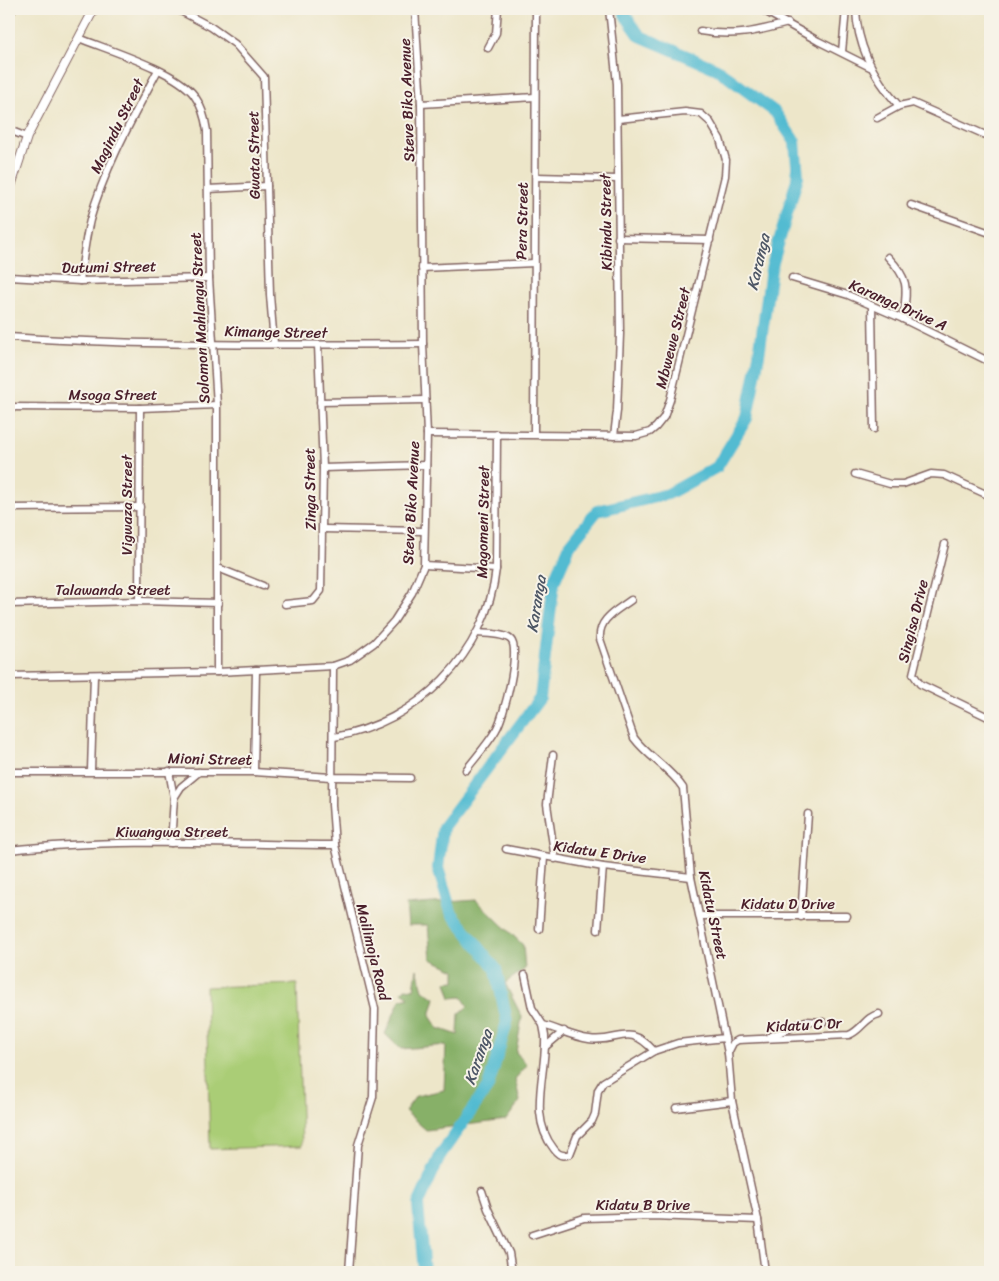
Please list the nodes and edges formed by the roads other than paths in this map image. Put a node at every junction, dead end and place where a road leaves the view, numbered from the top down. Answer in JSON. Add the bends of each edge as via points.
{"nodes":[{"id":1,"x":13,"y":9,"type":"edge"},
{"id":2,"x":94,"y":9,"type":"edge"},
{"id":3,"x":177,"y":9,"type":"edge"},
{"id":4,"x":416,"y":9,"type":"edge"},
{"id":5,"x":498,"y":9,"type":"edge"},
{"id":6,"x":536,"y":9,"type":"edge"},
{"id":7,"x":609,"y":9,"type":"edge"},
{"id":8,"x":761,"y":9,"type":"edge"},
{"id":9,"x":846,"y":9,"type":"edge"},
{"id":10,"x":856,"y":9,"type":"edge"},
{"id":11,"x":9,"y":15,"type":"edge"},
{"id":12,"x":788,"y":23,"type":"junction"},
{"id":13,"x":700,"y":31,"type":"dead end"},
{"id":14,"x":79,"y":38,"type":"junction"},
{"id":15,"x":488,"y":48,"type":"dead end"},
{"id":16,"x":842,"y":52,"type":"junction"},
{"id":17,"x":870,"y":67,"type":"junction"},
{"id":18,"x":158,"y":70,"type":"junction"},
{"id":19,"x":535,"y":97,"type":"junction"},
{"id":20,"x":421,"y":104,"type":"junction"},
{"id":21,"x":899,"y":106,"type":"junction"},
{"id":22,"x":877,"y":118,"type":"dead end"},
{"id":23,"x":618,"y":119,"type":"junction"},
{"id":24,"x":9,"y":130,"type":"edge"},
{"id":25,"x":27,"y":137,"type":"junction"},
{"id":26,"x":990,"y":137,"type":"edge"},
{"id":27,"x":536,"y":177,"type":"junction"},
{"id":28,"x":617,"y":179,"type":"junction"},
{"id":29,"x":268,"y":186,"type":"junction"},
{"id":30,"x":208,"y":190,"type":"junction"},
{"id":31,"x":9,"y":192,"type":"edge"},
{"id":32,"x":911,"y":205,"type":"dead end"},
{"id":33,"x":990,"y":234,"type":"edge"},
{"id":34,"x":618,"y":238,"type":"junction"},
{"id":35,"x":710,"y":240,"type":"junction"},
{"id":36,"x":888,"y":256,"type":"dead end"},
{"id":37,"x":534,"y":263,"type":"junction"},
{"id":38,"x":422,"y":268,"type":"junction"},
{"id":39,"x":9,"y":278,"type":"edge"},
{"id":40,"x":210,"y":278,"type":"junction"},
{"id":41,"x":792,"y":278,"type":"dead end"},
{"id":42,"x":80,"y":281,"type":"junction"},
{"id":43,"x":872,"y":306,"type":"junction"},
{"id":44,"x":903,"y":319,"type":"junction"},
{"id":45,"x":9,"y":337,"type":"edge"},
{"id":46,"x":213,"y":343,"type":"junction"},
{"id":47,"x":274,"y":344,"type":"junction"},
{"id":48,"x":423,"y":344,"type":"junction"},
{"id":49,"x":318,"y":345,"type":"junction"},
{"id":50,"x":990,"y":362,"type":"edge"},
{"id":51,"x":425,"y":400,"type":"junction"},
{"id":52,"x":320,"y":402,"type":"junction"},
{"id":53,"x":217,"y":405,"type":"junction"},
{"id":54,"x":9,"y":407,"type":"edge"},
{"id":55,"x":140,"y":408,"type":"junction"},
{"id":56,"x":874,"y":429,"type":"dead end"},
{"id":57,"x":427,"y":434,"type":"junction"},
{"id":58,"x":497,"y":434,"type":"junction"},
{"id":59,"x":534,"y":434,"type":"junction"},
{"id":60,"x":614,"y":436,"type":"junction"},
{"id":61,"x":426,"y":465,"type":"junction"},
{"id":62,"x":323,"y":468,"type":"junction"},
{"id":63,"x":855,"y":474,"type":"dead end"},
{"id":64,"x":990,"y":496,"type":"edge"},
{"id":65,"x":140,"y":507,"type":"junction"},
{"id":66,"x":9,"y":508,"type":"edge"},
{"id":67,"x":323,"y":529,"type":"junction"},
{"id":68,"x":423,"y":531,"type":"junction"},
{"id":69,"x":945,"y":544,"type":"dead end"},
{"id":70,"x":424,"y":565,"type":"junction"},
{"id":71,"x":218,"y":568,"type":"junction"},
{"id":72,"x":496,"y":568,"type":"junction"},
{"id":73,"x":263,"y":586,"type":"dead end"},
{"id":74,"x":631,"y":600,"type":"dead end"},
{"id":75,"x":139,"y":602,"type":"junction"},
{"id":76,"x":218,"y":603,"type":"junction"},
{"id":77,"x":9,"y":604,"type":"edge"},
{"id":78,"x":285,"y":604,"type":"dead end"},
{"id":79,"x":478,"y":633,"type":"junction"},
{"id":80,"x":333,"y":666,"type":"junction"},
{"id":81,"x":256,"y":670,"type":"junction"},
{"id":82,"x":217,"y":672,"type":"junction"},
{"id":83,"x":94,"y":675,"type":"junction"},
{"id":84,"x":9,"y":676,"type":"edge"},
{"id":85,"x":990,"y":718,"type":"edge"},
{"id":86,"x":334,"y":737,"type":"junction"},
{"id":87,"x":553,"y":755,"type":"dead end"},
{"id":88,"x":466,"y":770,"type":"dead end"},
{"id":89,"x":91,"y":771,"type":"junction"},
{"id":90,"x":169,"y":771,"type":"junction"},
{"id":91,"x":9,"y":772,"type":"edge"},
{"id":92,"x":200,"y":772,"type":"junction"},
{"id":93,"x":254,"y":772,"type":"junction"},
{"id":94,"x":332,"y":777,"type":"junction"},
{"id":95,"x":410,"y":778,"type":"dead end"},
{"id":96,"x":174,"y":798,"type":"junction"},
{"id":97,"x":808,"y":814,"type":"dead end"},
{"id":98,"x":171,"y":843,"type":"junction"},
{"id":99,"x":335,"y":845,"type":"junction"},
{"id":100,"x":506,"y":849,"type":"dead end"},
{"id":101,"x":9,"y":850,"type":"edge"},
{"id":102,"x":544,"y":857,"type":"junction"},
{"id":103,"x":555,"y":859,"type":"junction"},
{"id":104,"x":603,"y":867,"type":"junction"},
{"id":105,"x":691,"y":877,"type":"junction"},
{"id":106,"x":700,"y":916,"type":"junction"},
{"id":107,"x":847,"y":916,"type":"dead end"},
{"id":108,"x":801,"y":917,"type":"junction"},
{"id":109,"x":539,"y":929,"type":"dead end"},
{"id":110,"x":598,"y":930,"type":"dead end"},
{"id":111,"x":526,"y":975,"type":"dead end"},
{"id":112,"x":879,"y":1014,"type":"dead end"},
{"id":113,"x":823,"y":1022,"type":"dead end"},
{"id":114,"x":543,"y":1025,"type":"junction"},
{"id":115,"x":564,"y":1031,"type":"junction"},
{"id":116,"x":725,"y":1038,"type":"junction"},
{"id":117,"x":766,"y":1039,"type":"junction"},
{"id":118,"x":546,"y":1047,"type":"junction"},
{"id":119,"x":654,"y":1051,"type":"junction"},
{"id":120,"x":728,"y":1053,"type":"junction"},
{"id":121,"x":732,"y":1101,"type":"junction"},
{"id":122,"x":676,"y":1108,"type":"dead end"},
{"id":123,"x":482,"y":1191,"type":"dead end"},
{"id":124,"x":758,"y":1220,"type":"junction"},
{"id":125,"x":532,"y":1235,"type":"dead end"},
{"id":126,"x":350,"y":1272,"type":"edge"},
{"id":127,"x":512,"y":1272,"type":"edge"},
{"id":128,"x":766,"y":1272,"type":"edge"}],
"edges":[{"from":1,"to":11,"type":"street"},
{"from":2,"to":14,"type":"street"},
{"from":3,"to":29,"type":"street","name":"Gwata Street","via":[[235,44],[264,77]]},
{"from":4,"to":20,"type":"street","name":"Steve Biko Avenue"},
{"from":5,"to":15,"type":"street","via":[[496,33]]},
{"from":6,"to":19,"type":"street","name":"Pera Street"},
{"from":7,"to":23,"type":"street","name":"Kibindu Street","via":[[618,84]]},
{"from":8,"to":12,"type":"street"},
{"from":9,"to":16,"type":"street"},
{"from":10,"to":17,"type":"street","via":[[856,26]]},
{"from":12,"to":13,"type":"street","via":[[742,34]]},
{"from":12,"to":16,"type":"street"},
{"from":14,"to":18,"type":"street","name":"Solomon Mahlangu Street"},
{"from":14,"to":25,"type":"street"},
{"from":16,"to":17,"type":"street"},
{"from":17,"to":21,"type":"street"},
{"from":18,"to":30,"type":"street","name":"Solomon Mahlangu Street","via":[[193,94],[204,113]]},
{"from":18,"to":42,"type":"street","name":"Magindu Street","via":[[121,138],[99,194],[90,221]]},
{"from":19,"to":20,"type":"street"},
{"from":19,"to":27,"type":"street","name":"Pera Street"},
{"from":20,"to":38,"type":"street","name":"Steve Biko Avenue"},
{"from":21,"to":22,"type":"street"},
{"from":21,"to":26,"type":"street","via":[[918,104]]},
{"from":23,"to":28,"type":"street","name":"Kibindu Street"},
{"from":23,"to":35,"type":"street","name":"Mbwewe Street","via":[[685,112],[702,114],[710,122],[720,139],[726,160],[726,176]]},
{"from":24,"to":25,"type":"street"},
{"from":25,"to":31,"type":"street"},
{"from":27,"to":28,"type":"street"},
{"from":27,"to":37,"type":"street","name":"Pera Street"},
{"from":28,"to":34,"type":"street","name":"Kibindu Street"},
{"from":29,"to":30,"type":"street"},
{"from":29,"to":47,"type":"street","name":"Gwata Street","via":[[269,281]]},
{"from":30,"to":40,"type":"street","name":"Solomon Mahlangu Street"},
{"from":32,"to":33,"type":"street"},
{"from":34,"to":35,"type":"street"},
{"from":34,"to":60,"type":"street","name":"Kibindu Street","via":[[620,334],[618,411]]},
{"from":35,"to":60,"type":"street","name":"Mbwewe Street","via":[[677,378],[664,416],[650,432]]},
{"from":36,"to":44,"type":"street","via":[[902,272],[906,283]]},
{"from":37,"to":38,"type":"street"},
{"from":37,"to":59,"type":"street","name":"Pera Street"},
{"from":38,"to":48,"type":"street","name":"Steve Biko Avenue"},
{"from":39,"to":42,"type":"street","name":"Dutumi Street"},
{"from":40,"to":42,"type":"street","name":"Dutumi Street"},
{"from":40,"to":46,"type":"street","name":"Solomon Mahlangu Street"},
{"from":41,"to":43,"type":"street","name":"Karanga Drive A"},
{"from":43,"to":44,"type":"street","name":"Karanga Drive A"},
{"from":43,"to":56,"type":"street"},
{"from":44,"to":50,"type":"street","name":"Karanga Drive A"},
{"from":45,"to":46,"type":"street","name":"Kimange Street"},
{"from":46,"to":47,"type":"street","name":"Kimange Street"},
{"from":46,"to":53,"type":"street","name":"Solomon Mahlangu Street"},
{"from":47,"to":49,"type":"street","name":"Kimange Street"},
{"from":48,"to":49,"type":"street","name":"Kimange Street"},
{"from":48,"to":51,"type":"street","name":"Steve Biko Avenue"},
{"from":49,"to":52,"type":"street","name":"Zinga Street"},
{"from":51,"to":52,"type":"street"},
{"from":51,"to":57,"type":"street","name":"Steve Biko Avenue"},
{"from":52,"to":62,"type":"street","name":"Zinga Street"},
{"from":53,"to":55,"type":"street","name":"Msoga Street"},
{"from":53,"to":71,"type":"street","name":"Solomon Mahlangu Street"},
{"from":54,"to":55,"type":"street","name":"Msoga Street"},
{"from":55,"to":65,"type":"street","name":"Vigwaza Street"},
{"from":57,"to":58,"type":"street","name":"Mbwewe Street"},
{"from":57,"to":61,"type":"street","name":"Steve Biko Avenue"},
{"from":58,"to":59,"type":"street","name":"Mbwewe Street"},
{"from":58,"to":72,"type":"street","name":"Magomeni Street"},
{"from":59,"to":60,"type":"street","name":"Mbwewe Street"},
{"from":61,"to":62,"type":"street"},
{"from":61,"to":68,"type":"street","name":"Steve Biko Avenue"},
{"from":62,"to":67,"type":"street","name":"Zinga Street"},
{"from":63,"to":64,"type":"street","via":[[890,484],[903,484],[931,474],[944,475]]},
{"from":65,"to":66,"type":"street"},
{"from":65,"to":75,"type":"street","name":"Vigwaza Street"},
{"from":67,"to":68,"type":"street"},
{"from":67,"to":78,"type":"street","name":"Zinga Street","via":[[321,591],[313,602]]},
{"from":68,"to":70,"type":"street","name":"Steve Biko Avenue"},
{"from":69,"to":85,"type":"street","name":"Singisa Drive","via":[[913,674],[920,684]]},
{"from":70,"to":72,"type":"street"},
{"from":70,"to":80,"type":"street","name":"Steve Biko Avenue","via":[[394,622],[374,643],[350,660]]},
{"from":71,"to":73,"type":"street"},
{"from":71,"to":76,"type":"street","name":"Solomon Mahlangu Street"},
{"from":72,"to":79,"type":"street","name":"Magomeni Street","via":[[494,589]]},
{"from":74,"to":105,"type":"street","name":"Kidatu Street","via":[[603,622],[599,629],[600,639],[634,738],[676,776],[683,788]]},
{"from":75,"to":76,"type":"street","name":"Talawanda Street"},
{"from":75,"to":77,"type":"street","name":"Talawanda Street"},
{"from":76,"to":82,"type":"street","name":"Solomon Mahlangu Street"},
{"from":79,"to":86,"type":"street","name":"Magomeni Street","via":[[454,669],[405,710],[378,726]]},
{"from":79,"to":88,"type":"street","via":[[514,642],[514,660],[501,720]]},
{"from":80,"to":81,"type":"street","name":"Steve Biko Avenue"},
{"from":80,"to":86,"type":"street","name":"Mailimoja Road"},
{"from":81,"to":82,"type":"street","name":"Steve Biko Avenue"},
{"from":81,"to":93,"type":"street"},
{"from":82,"to":83,"type":"street","name":"Steve Biko Avenue"},
{"from":83,"to":84,"type":"street","name":"Steve Biko Avenue"},
{"from":83,"to":89,"type":"street"},
{"from":86,"to":94,"type":"street","name":"Mailimoja Road"},
{"from":87,"to":103,"type":"street","via":[[547,804]]},
{"from":89,"to":90,"type":"street","name":"Mioni Street"},
{"from":89,"to":91,"type":"street","name":"Mioni Street"},
{"from":90,"to":92,"type":"street","name":"Mioni Street"},
{"from":90,"to":96,"type":"street"},
{"from":92,"to":93,"type":"street","name":"Mioni Street"},
{"from":92,"to":96,"type":"street","via":[[181,787]]},
{"from":93,"to":94,"type":"street","name":"Mioni Street"},
{"from":94,"to":95,"type":"street","name":"Mioni Street"},
{"from":94,"to":99,"type":"street","name":"Mailimoja Road"},
{"from":96,"to":98,"type":"street"},
{"from":97,"to":108,"type":"street"},
{"from":98,"to":99,"type":"street","name":"Kiwangwa Street"},
{"from":98,"to":101,"type":"street","name":"Kiwangwa Street"},
{"from":99,"to":126,"type":"street","name":"Mailimoja Road","via":[[375,1008],[373,1097],[358,1145]]},
{"from":100,"to":102,"type":"street","name":"Kidatu E Drive"},
{"from":102,"to":103,"type":"street","name":"Kidatu E Drive"},
{"from":102,"to":109,"type":"street"},
{"from":103,"to":104,"type":"street","name":"Kidatu E Drive"},
{"from":104,"to":105,"type":"street","name":"Kidatu E Drive"},
{"from":104,"to":110,"type":"street"},
{"from":105,"to":106,"type":"street","name":"Kidatu Street"},
{"from":106,"to":108,"type":"street","name":"Kidatu D Drive"},
{"from":106,"to":116,"type":"street","name":"Kidatu Street"},
{"from":107,"to":108,"type":"street","name":"Kidatu D Drive"},
{"from":111,"to":114,"type":"street","via":[[532,1008]]},
{"from":112,"to":117,"type":"street","name":"Kidatu C Dr","via":[[867,1018],[856,1032],[849,1035]]},
{"from":113,"to":117,"type":"street","via":[[802,1022]]},
{"from":114,"to":115,"type":"street"},
{"from":114,"to":118,"type":"street"},
{"from":115,"to":118,"type":"street"},
{"from":115,"to":119,"type":"street","via":[[588,1039],[636,1036]]},
{"from":116,"to":119,"type":"street","via":[[683,1042]]},
{"from":116,"to":120,"type":"street","name":"Kidatu Street"},
{"from":117,"to":120,"type":"street","name":"Kidatu C Dr","via":[[738,1040]]},
{"from":118,"to":119,"type":"street","via":[[541,1072],[540,1112],[550,1145],[563,1156],[570,1154],[577,1136],[592,1121],[598,1090],[603,1082]]},
{"from":120,"to":121,"type":"street","name":"Kidatu Street"},
{"from":121,"to":122,"type":"street"},
{"from":121,"to":124,"type":"street","name":"Kidatu Street"},
{"from":123,"to":127,"type":"street","via":[[509,1253]]},
{"from":124,"to":125,"type":"street","name":"Kidatu B Drive","via":[[653,1216],[584,1218]]},
{"from":124,"to":128,"type":"street","name":"Kidatu Street"}]}
